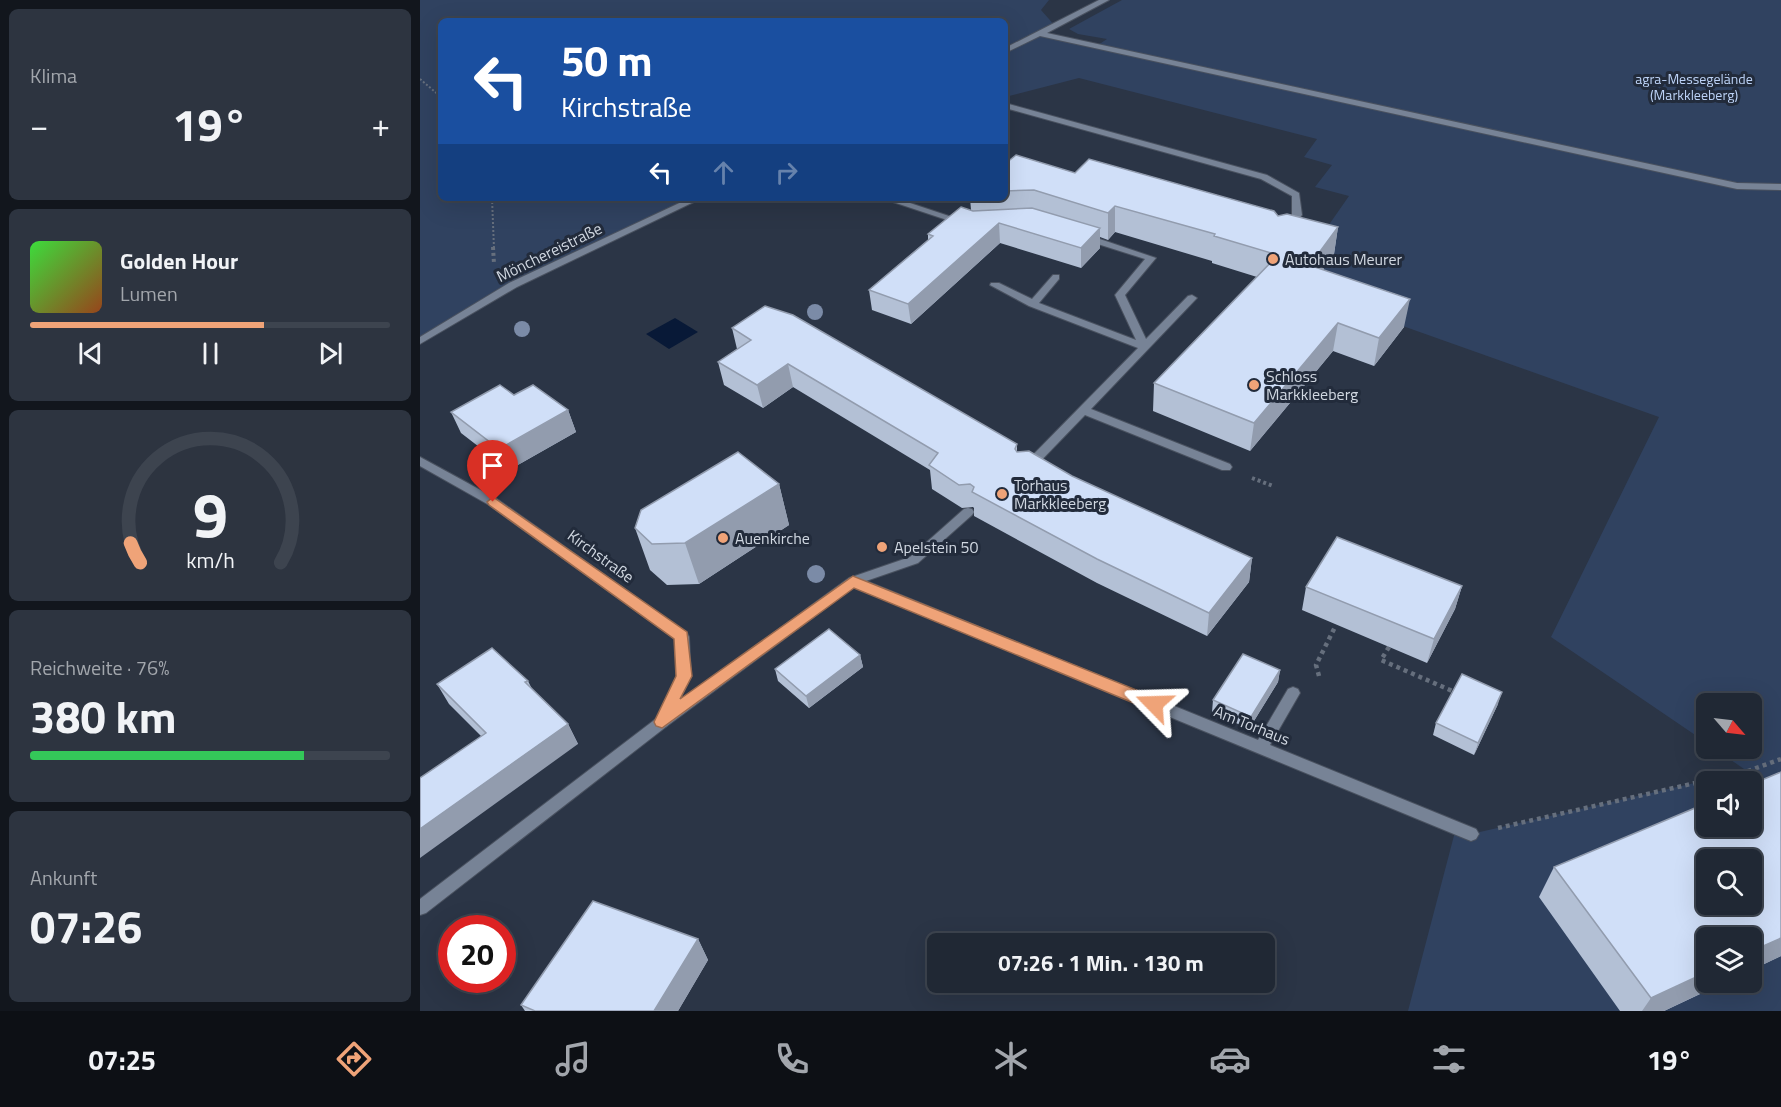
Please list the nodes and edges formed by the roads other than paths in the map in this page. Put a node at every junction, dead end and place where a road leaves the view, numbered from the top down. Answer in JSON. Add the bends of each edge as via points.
{"nodes":[{"id":1,"x":1105,"y":0,"type":"edge"},
{"id":2,"x":1042,"y":34,"type":"junction"},
{"id":3,"x":1008,"y":50,"type":"edge"},
{"id":4,"x":1008,"y":106,"type":"edge"},
{"id":5,"x":1781,"y":186,"type":"edge"},
{"id":6,"x":691,"y":201,"type":"edge"},
{"id":7,"x":896,"y":201,"type":"edge"},
{"id":8,"x":974,"y":225,"type":"edge"},
{"id":9,"x":1077,"y":235,"type":"edge"},
{"id":10,"x":1278,"y":239,"type":"edge"},
{"id":11,"x":1056,"y":277,"type":"dead end"},
{"id":12,"x":995,"y":285,"type":"dead end"},
{"id":13,"x":1192,"y":298,"type":"dead end"},
{"id":14,"x":1033,"y":304,"type":"junction"},
{"id":15,"x":420,"y":341,"type":"edge"},
{"id":16,"x":1145,"y":347,"type":"junction"},
{"id":17,"x":1084,"y":410,"type":"junction"},
{"id":18,"x":420,"y":460,"type":"edge"},
{"id":19,"x":1226,"y":467,"type":"dead end"},
{"id":20,"x":1024,"y":471,"type":"edge"},
{"id":21,"x":968,"y":512,"type":"dead end"},
{"id":22,"x":853,"y":581,"type":"junction"},
{"id":23,"x":1293,"y":693,"type":"road end"},
{"id":24,"x":662,"y":722,"type":"junction"},
{"id":25,"x":1261,"y":748,"type":"junction"},
{"id":26,"x":1471,"y":834,"type":"road end"},
{"id":27,"x":420,"y":908,"type":"edge"}],
"edges":[{"from":1,"to":2,"type":"street"},
{"from":2,"to":3,"type":"street"},
{"from":2,"to":5,"type":"street","via":[[1737,186]]},
{"from":4,"to":10,"type":"street","via":[[1264,177],[1296,195],[1297,215]]},
{"from":6,"to":15,"type":"street","name":"Mönchereistraße","via":[[513,285]]},
{"from":7,"to":8,"type":"street"},
{"from":9,"to":16,"type":"street","via":[[1151,258],[1120,295]]},
{"from":11,"to":14,"type":"street"},
{"from":12,"to":14,"type":"street"},
{"from":13,"to":16,"type":"street"},
{"from":14,"to":16,"type":"street"},
{"from":16,"to":17,"type":"street"},
{"from":17,"to":19,"type":"street"},
{"from":17,"to":20,"type":"street"},
{"from":18,"to":24,"type":"street","name":"Kirchstraße","via":[[493,502],[682,637],[684,676]]},
{"from":21,"to":22,"type":"street","name":"Kirchstraße","via":[[914,560]]},
{"from":22,"to":24,"type":"street","name":"Kirchstraße"},
{"from":22,"to":25,"type":"street","name":"Am Torhaus"},
{"from":23,"to":25,"type":"street"},
{"from":24,"to":27,"type":"street","name":"Kirchstraße"},
{"from":25,"to":26,"type":"street","name":"Am Torhaus"}]}
